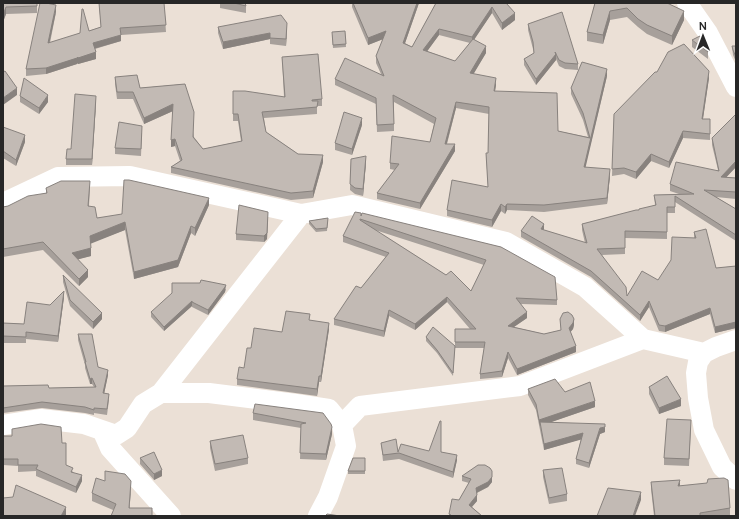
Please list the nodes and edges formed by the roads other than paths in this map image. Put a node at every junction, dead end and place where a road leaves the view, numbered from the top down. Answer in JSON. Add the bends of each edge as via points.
{"nodes":[{"id":1,"x":687,"y":3,"type":"edge"},
{"id":2,"x":736,"y":87,"type":"edge"},
{"id":3,"x":3,"y":203,"type":"edge"},
{"id":4,"x":301,"y":214,"type":"junction"},
{"id":5,"x":643,"y":339,"type":"junction"},
{"id":6,"x":736,"y":340,"type":"edge"},
{"id":7,"x":704,"y":353,"type":"junction"},
{"id":8,"x":161,"y":393,"type":"junction"},
{"id":9,"x":3,"y":424,"type":"edge"},
{"id":10,"x":342,"y":425,"type":"junction"},
{"id":11,"x":102,"y":430,"type":"junction"},
{"id":12,"x":736,"y":480,"type":"edge"},
{"id":13,"x":171,"y":516,"type":"edge"},
{"id":14,"x":318,"y":516,"type":"edge"}],
"edges":[{"from":1,"to":2,"type":"street","via":[[708,33]]},
{"from":3,"to":4,"type":"street","via":[[58,177],[130,176]]},
{"from":4,"to":5,"type":"street","via":[[352,205],[506,242],[585,288]]},
{"from":4,"to":8,"type":"street"},
{"from":5,"to":7,"type":"street"},
{"from":5,"to":10,"type":"street","via":[[520,386],[360,406]]},
{"from":6,"to":7,"type":"street"},
{"from":7,"to":12,"type":"street","via":[[698,362],[696,373],[704,430],[722,467]]},
{"from":8,"to":10,"type":"street","via":[[209,394],[329,409]]},
{"from":8,"to":11,"type":"street","via":[[143,404],[127,428],[116,435]]},
{"from":9,"to":11,"type":"street","via":[[41,419],[84,424]]},
{"from":10,"to":14,"type":"street","via":[[346,446],[328,497]]},
{"from":11,"to":13,"type":"street","via":[[110,448]]}]}
